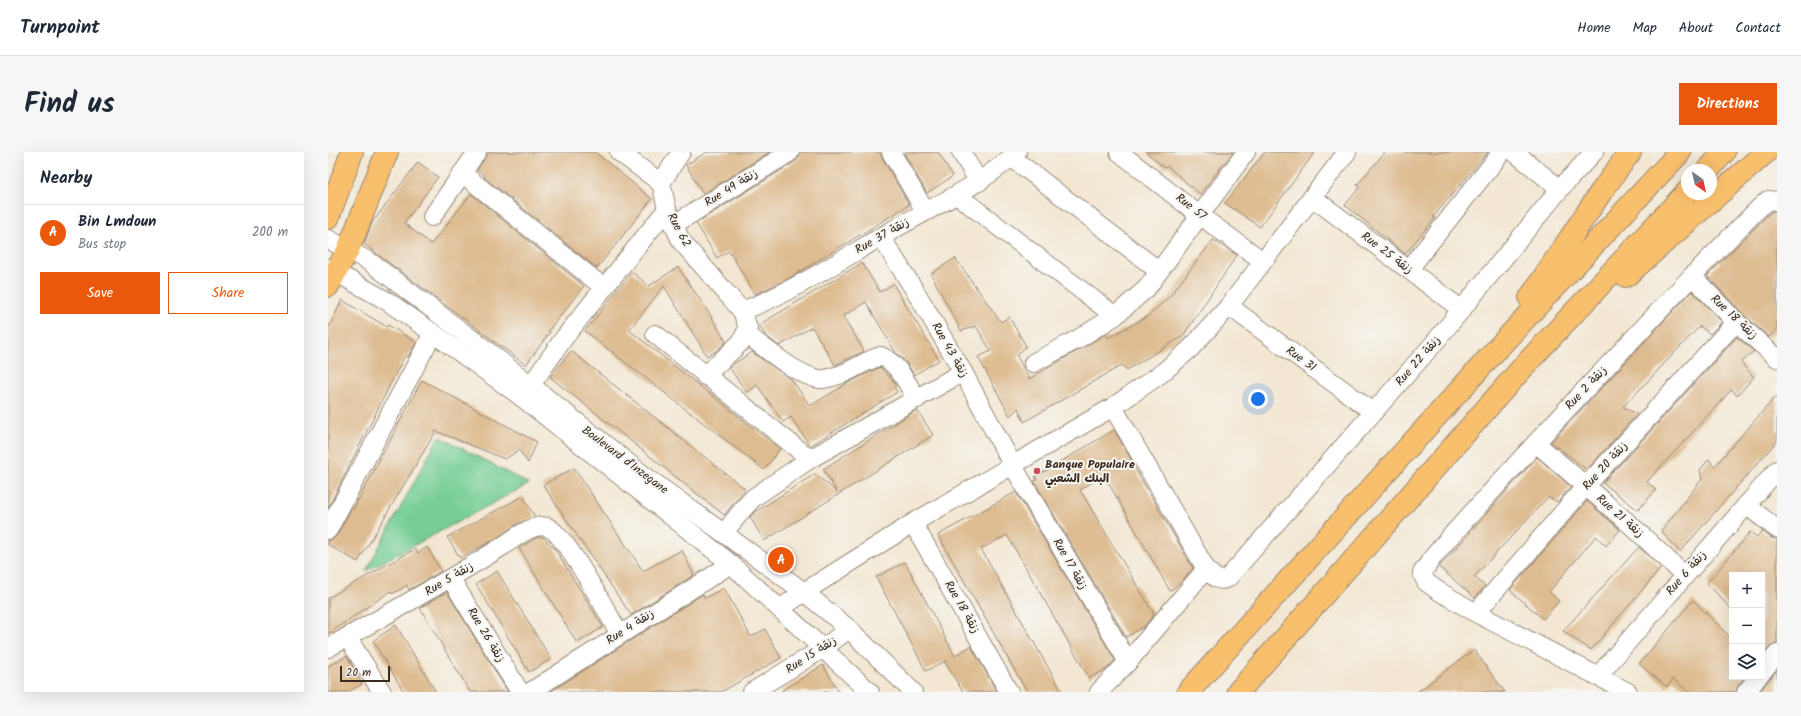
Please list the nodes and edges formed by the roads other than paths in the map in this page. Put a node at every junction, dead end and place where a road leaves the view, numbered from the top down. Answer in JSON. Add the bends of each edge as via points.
{"nodes":[{"id":1,"x":352,"y":152,"type":"edge"},
{"id":2,"x":387,"y":152,"type":"edge"},
{"id":3,"x":477,"y":152,"type":"edge"},
{"id":4,"x":619,"y":152,"type":"edge"},
{"id":5,"x":681,"y":152,"type":"edge"},
{"id":6,"x":790,"y":152,"type":"edge"},
{"id":7,"x":891,"y":152,"type":"edge"},
{"id":8,"x":961,"y":152,"type":"edge"},
{"id":9,"x":1119,"y":152,"type":"edge"},
{"id":10,"x":1246,"y":152,"type":"edge"},
{"id":11,"x":1347,"y":152,"type":"edge"},
{"id":12,"x":1502,"y":152,"type":"edge"},
{"id":13,"x":1514,"y":152,"type":"edge"},
{"id":14,"x":1594,"y":152,"type":"edge"},
{"id":15,"x":1630,"y":152,"type":"edge"},
{"id":16,"x":1680,"y":152,"type":"edge"},
{"id":17,"x":1724,"y":152,"type":"edge"},
{"id":18,"x":1766,"y":152,"type":"edge"},
{"id":19,"x":1014,"y":155,"type":"edge"},
{"id":20,"x":1713,"y":164,"type":"edge"},
{"id":21,"x":462,"y":173,"type":"junction"},
{"id":22,"x":978,"y":182,"type":"junction"},
{"id":23,"x":661,"y":183,"type":"junction"},
{"id":24,"x":1560,"y":189,"type":"junction"},
{"id":25,"x":957,"y":195,"type":"junction"},
{"id":26,"x":1312,"y":196,"type":"junction"},
{"id":27,"x":1681,"y":198,"type":"edge"},
{"id":28,"x":1777,"y":201,"type":"edge"},
{"id":29,"x":925,"y":211,"type":"junction"},
{"id":30,"x":1200,"y":214,"type":"junction"},
{"id":31,"x":432,"y":217,"type":"dead end"},
{"id":32,"x":670,"y":217,"type":"junction"},
{"id":33,"x":328,"y":218,"type":"edge"},
{"id":34,"x":881,"y":237,"type":"junction"},
{"id":35,"x":328,"y":239,"type":"edge"},
{"id":36,"x":348,"y":250,"type":"junction"},
{"id":37,"x":1263,"y":261,"type":"junction"},
{"id":38,"x":1409,"y":269,"type":"junction"},
{"id":39,"x":1159,"y":271,"type":"junction"},
{"id":40,"x":331,"y":276,"type":"edge"},
{"id":41,"x":1692,"y":276,"type":"junction"},
{"id":42,"x":603,"y":287,"type":"junction"},
{"id":43,"x":1229,"y":306,"type":"junction"},
{"id":44,"x":1462,"y":310,"type":"junction"},
{"id":45,"x":742,"y":311,"type":"junction"},
{"id":46,"x":1115,"y":316,"type":"junction"},
{"id":47,"x":1736,"y":322,"type":"junction"},
{"id":48,"x":433,"y":333,"type":"junction"},
{"id":49,"x":655,"y":334,"type":"dead end"},
{"id":50,"x":746,"y":334,"type":"junction"},
{"id":51,"x":1495,"y":350,"type":"junction"},
{"id":52,"x":1777,"y":358,"type":"edge"},
{"id":53,"x":1033,"y":363,"type":"dead end"},
{"id":54,"x":1524,"y":366,"type":"junction"},
{"id":55,"x":963,"y":372,"type":"junction"},
{"id":56,"x":705,"y":376,"type":"junction"},
{"id":57,"x":531,"y":385,"type":"junction"},
{"id":58,"x":917,"y":399,"type":"junction"},
{"id":59,"x":1113,"y":407,"type":"junction"},
{"id":60,"x":1373,"y":412,"type":"junction"},
{"id":61,"x":1536,"y":443,"type":"junction"},
{"id":62,"x":810,"y":459,"type":"junction"},
{"id":63,"x":1013,"y":466,"type":"junction"},
{"id":64,"x":1777,"y":470,"type":"edge"},
{"id":65,"x":1586,"y":487,"type":"junction"},
{"id":66,"x":1746,"y":505,"type":"junction"},
{"id":67,"x":913,"y":523,"type":"junction"},
{"id":68,"x":1777,"y":529,"type":"edge"},
{"id":69,"x":328,"y":530,"type":"edge"},
{"id":70,"x":724,"y":534,"type":"junction"},
{"id":71,"x":731,"y":564,"type":"junction"},
{"id":72,"x":1206,"y":569,"type":"junction"},
{"id":73,"x":1684,"y":575,"type":"junction"},
{"id":74,"x":452,"y":578,"type":"junction"},
{"id":75,"x":804,"y":592,"type":"junction"},
{"id":76,"x":781,"y":608,"type":"junction"},
{"id":77,"x":1476,"y":613,"type":"junction"},
{"id":78,"x":849,"y":629,"type":"junction"},
{"id":79,"x":620,"y":634,"type":"junction"},
{"id":80,"x":347,"y":637,"type":"junction"},
{"id":81,"x":328,"y":648,"type":"edge"},
{"id":82,"x":822,"y":648,"type":"junction"},
{"id":83,"x":1777,"y":654,"type":"edge"},
{"id":84,"x":1128,"y":662,"type":"junction"},
{"id":85,"x":1765,"y":668,"type":"edge"},
{"id":86,"x":1597,"y":677,"type":"junction"},
{"id":87,"x":1756,"y":680,"type":"edge"},
{"id":88,"x":382,"y":692,"type":"edge"},
{"id":89,"x":520,"y":692,"type":"edge"},
{"id":90,"x":530,"y":692,"type":"edge"},
{"id":91,"x":752,"y":692,"type":"edge"},
{"id":92,"x":870,"y":692,"type":"edge"},
{"id":93,"x":913,"y":692,"type":"edge"},
{"id":94,"x":1009,"y":692,"type":"edge"},
{"id":95,"x":1099,"y":692,"type":"edge"},
{"id":96,"x":1188,"y":692,"type":"edge"},
{"id":97,"x":1238,"y":692,"type":"edge"},
{"id":98,"x":1628,"y":692,"type":"edge"},
{"id":99,"x":1746,"y":692,"type":"edge"}],
"edges":[{"from":1,"to":33,"type":"main road"},
{"from":2,"to":36,"type":"main road"},
{"from":3,"to":21,"type":"street"},
{"from":4,"to":23,"type":"street"},
{"from":5,"to":23,"type":"street"},
{"from":6,"to":32,"type":"street","name":"Rue 49 زنقة"},
{"from":7,"to":29,"type":"street"},
{"from":8,"to":22,"type":"street"},
{"from":9,"to":30,"type":"street","name":"Rue 57"},
{"from":10,"to":30,"type":"street"},
{"from":11,"to":26,"type":"street"},
{"from":12,"to":38,"type":"street"},
{"from":13,"to":24,"type":"street"},
{"from":14,"to":24,"type":"street","name":"Rue 22 زنقة"},
{"from":15,"to":51,"type":"main road"},
{"from":16,"to":51,"type":"main road"},
{"from":17,"to":20,"type":"main road"},
{"from":18,"to":54,"type":"main road"},
{"from":19,"to":22,"type":"street","name":"Rue 37 زنقة"},
{"from":19,"to":39,"type":"street"},
{"from":21,"to":31,"type":"street"},
{"from":21,"to":42,"type":"street"},
{"from":22,"to":25,"type":"street","name":"Rue 37 زنقة"},
{"from":23,"to":32,"type":"street","name":"Rue 62"},
{"from":24,"to":44,"type":"street","name":"Rue 22 زنقة"},
{"from":25,"to":29,"type":"street","name":"Rue 37 زنقة"},
{"from":25,"to":46,"type":"street"},
{"from":26,"to":37,"type":"street"},
{"from":26,"to":38,"type":"street","name":"Rue 25 زنقة"},
{"from":27,"to":54,"type":"main road"},
{"from":28,"to":41,"type":"street","name":"Rue 2 زنقة","via":[[1768,200]]},
{"from":29,"to":34,"type":"street","name":"Rue 37 زنقة"},
{"from":30,"to":37,"type":"street","name":"Rue 57"},
{"from":30,"to":39,"type":"street"},
{"from":32,"to":42,"type":"street","name":"Rue 49 زنقة"},
{"from":32,"to":45,"type":"street","name":"Rue 62","via":[[681,241]]},
{"from":34,"to":45,"type":"street","name":"Rue 37 زنقة","via":[[804,283]]},
{"from":34,"to":55,"type":"street","name":"Rue 43 زنقة"},
{"from":35,"to":36,"type":"street","name":"Boulevard d'Inzegane"},
{"from":36,"to":40,"type":"main road"},
{"from":36,"to":57,"type":"street","name":"Boulevard d'Inzegane","via":[[370,262]]},
{"from":37,"to":43,"type":"street"},
{"from":38,"to":44,"type":"street","name":"Rue 25 زنقة"},
{"from":39,"to":46,"type":"street","via":[[1147,288]]},
{"from":40,"to":48,"type":"street","name":"Boulevard d'Inzegane","via":[[387,301]]},
{"from":41,"to":47,"type":"street","name":"Rue 18 زنقة"},
{"from":41,"to":61,"type":"street","name":"Rue 2 زنقة"},
{"from":42,"to":57,"type":"street","name":"Rue 49 زنقة"},
{"from":43,"to":59,"type":"street","via":[[1190,349],[1162,373]]},
{"from":43,"to":60,"type":"street","name":"Rue 31"},
{"from":44,"to":60,"type":"street","name":"Rue 22 زنقة"},
{"from":45,"to":50,"type":"street","via":[[748,328]]},
{"from":46,"to":53,"type":"street"},
{"from":47,"to":52,"type":"street","name":"Rue 18 زنقة"},
{"from":47,"to":65,"type":"street","name":"Rue 20 زنقة"},
{"from":48,"to":69,"type":"street"},
{"from":48,"to":71,"type":"street","name":"Boulevard d'Inzegane","via":[[520,396]]},
{"from":49,"to":56,"type":"street"},
{"from":50,"to":56,"type":"street","via":[[741,342]]},
{"from":50,"to":58,"type":"street","via":[[792,367],[820,379],[841,374],[881,356],[891,362]]},
{"from":51,"to":96,"type":"main road"},
{"from":54,"to":97,"type":"main road"},
{"from":55,"to":58,"type":"street"},
{"from":55,"to":63,"type":"street","name":"Rue 43 زنقة"},
{"from":56,"to":62,"type":"street"},
{"from":57,"to":70,"type":"street","name":"Boulevard d'Inzegane","via":[[611,450]]},
{"from":58,"to":62,"type":"street"},
{"from":59,"to":63,"type":"street"},
{"from":59,"to":72,"type":"street"},
{"from":60,"to":72,"type":"street","name":"Rue 22 زنقة","via":[[1238,568],[1224,580],[1216,578]]},
{"from":61,"to":65,"type":"street","name":"Rue 21 زنقة"},
{"from":61,"to":77,"type":"street","name":"Rue 2 زنقة","via":[[1449,538],[1422,573],[1426,582]]},
{"from":62,"to":70,"type":"street","via":[[753,498]]},
{"from":63,"to":67,"type":"street"},
{"from":63,"to":84,"type":"street","name":"Rue 17 زنقة"},
{"from":64,"to":66,"type":"street","name":"Rue 6 زنقة"},
{"from":65,"to":73,"type":"street","name":"Rue 21 زنقة"},
{"from":65,"to":77,"type":"street","name":"Rue 20 زنقة"},
{"from":66,"to":68,"type":"street"},
{"from":66,"to":73,"type":"street","name":"Rue 6 زنقة"},
{"from":67,"to":75,"type":"street"},
{"from":67,"to":94,"type":"street","name":"Rue 18 زنقة"},
{"from":70,"to":75,"type":"street","name":"Boulevard d'Inzegane"},
{"from":71,"to":76,"type":"street","name":"Boulevard d'Inzegane"},
{"from":71,"to":79,"type":"street","name":"Rue 4 زنقة"},
{"from":72,"to":84,"type":"street"},
{"from":73,"to":86,"type":"street","name":"Rue 6 زنقة"},
{"from":74,"to":79,"type":"street","name":"Rue 5 زنقة","via":[[523,534],[537,527],[546,527],[566,545]]},
{"from":74,"to":80,"type":"street","name":"Rue 5 زنقة"},
{"from":74,"to":89,"type":"street","name":"Rue 26 زنقة"},
{"from":75,"to":76,"type":"street"},
{"from":75,"to":78,"type":"street","name":"Boulevard d'Inzegane"},
{"from":76,"to":82,"type":"street","name":"Boulevard d'Inzegane"},
{"from":77,"to":86,"type":"street"},
{"from":78,"to":82,"type":"street","name":"Rue 15 زنقة"},
{"from":78,"to":93,"type":"street","name":"Boulevard d'Inzegane"},
{"from":79,"to":90,"type":"street","name":"Rue 4 زنقة"},
{"from":80,"to":81,"type":"street","name":"Rue 5 زنقة"},
{"from":80,"to":88,"type":"street"},
{"from":82,"to":91,"type":"street","name":"Rue 15 زنقة"},
{"from":82,"to":92,"type":"street","name":"Boulevard d'Inzegane"},
{"from":83,"to":85,"type":"street"},
{"from":84,"to":95,"type":"street"},
{"from":86,"to":98,"type":"street"},
{"from":87,"to":99,"type":"street"}]}
